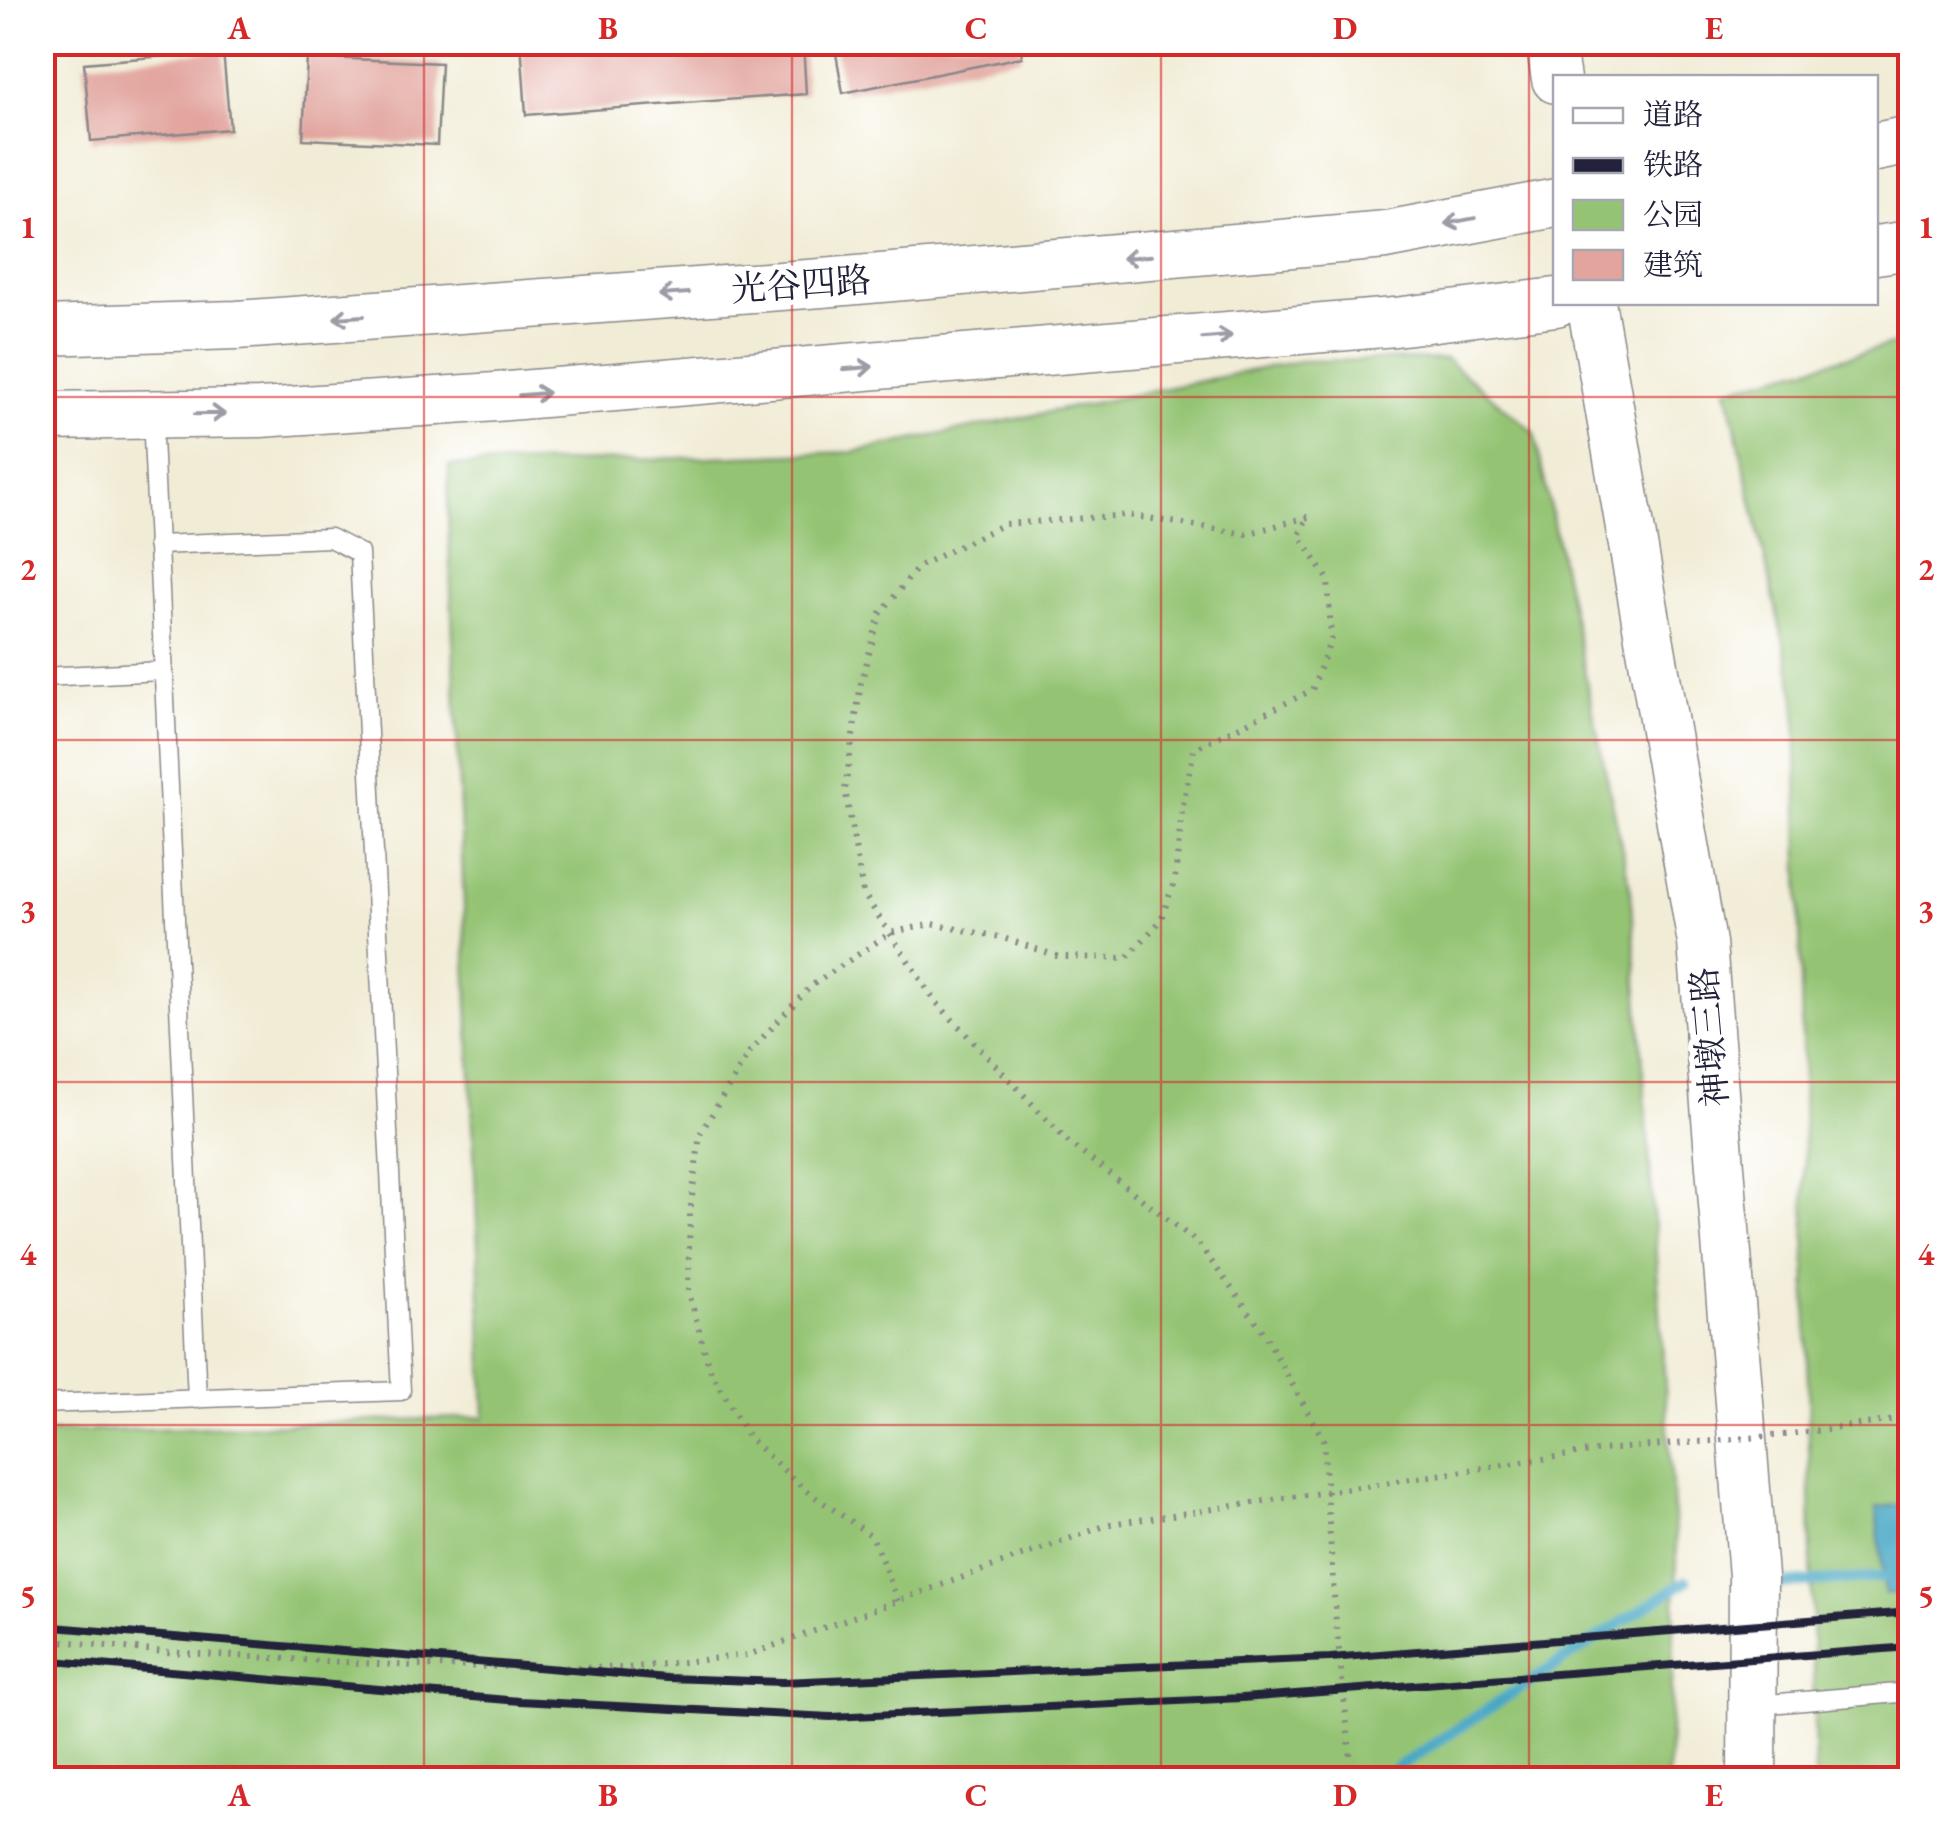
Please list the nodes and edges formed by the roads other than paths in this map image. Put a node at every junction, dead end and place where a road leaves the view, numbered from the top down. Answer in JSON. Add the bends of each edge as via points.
{"nodes":[{"id":1,"x":1550,"y":42,"type":"edge"},
{"id":2,"x":1555,"y":75,"type":"edge"},
{"id":3,"x":1910,"y":140,"type":"edge"},
{"id":4,"x":1878,"y":146,"type":"edge"},
{"id":5,"x":1553,"y":204,"type":"edge"},
{"id":6,"x":1910,"y":245,"type":"edge"},
{"id":7,"x":1878,"y":250,"type":"edge"},
{"id":8,"x":1553,"y":302,"type":"edge"},
{"id":9,"x":1592,"y":305,"type":"edge"},
{"id":10,"x":42,"y":330,"type":"edge"},
{"id":11,"x":152,"y":414,"type":"junction"},
{"id":12,"x":42,"y":416,"type":"edge"},
{"id":13,"x":157,"y":545,"type":"junction"},
{"id":14,"x":162,"y":671,"type":"junction"},
{"id":15,"x":42,"y":677,"type":"edge"},
{"id":16,"x":198,"y":1399,"type":"junction"},
{"id":17,"x":42,"y":1404,"type":"edge"},
{"id":18,"x":1910,"y":1692,"type":"edge"},
{"id":19,"x":1752,"y":1705,"type":"junction"},
{"id":20,"x":1752,"y":1780,"type":"edge"}],
"edges":[{"from":1,"to":2,"type":"main road"},
{"from":3,"to":4,"type":"main road"},
{"from":5,"to":10,"type":"main road","name":"光谷四路","one_way":true,"via":[[1386,236],[861,280],[237,324]]},
{"from":6,"to":7,"type":"main road"},
{"from":11,"to":8,"type":"main road","one_way":true,"via":[[496,398],[1395,322]]},
{"from":9,"to":19,"type":"main road","name":"神墩三路","via":[[1702,943],[1753,1576]]},
{"from":11,"to":12,"type":"main road"},
{"from":11,"to":13,"type":"lane"},
{"from":13,"to":14,"type":"lane"},
{"from":13,"to":16,"type":"lane","via":[[330,538],[358,553],[402,1391]]},
{"from":14,"to":15,"type":"lane"},
{"from":14,"to":16,"type":"lane"},
{"from":16,"to":17,"type":"lane"},
{"from":18,"to":19,"type":"lane"},
{"from":19,"to":20,"type":"main road","name":"神墩三路"}]}
